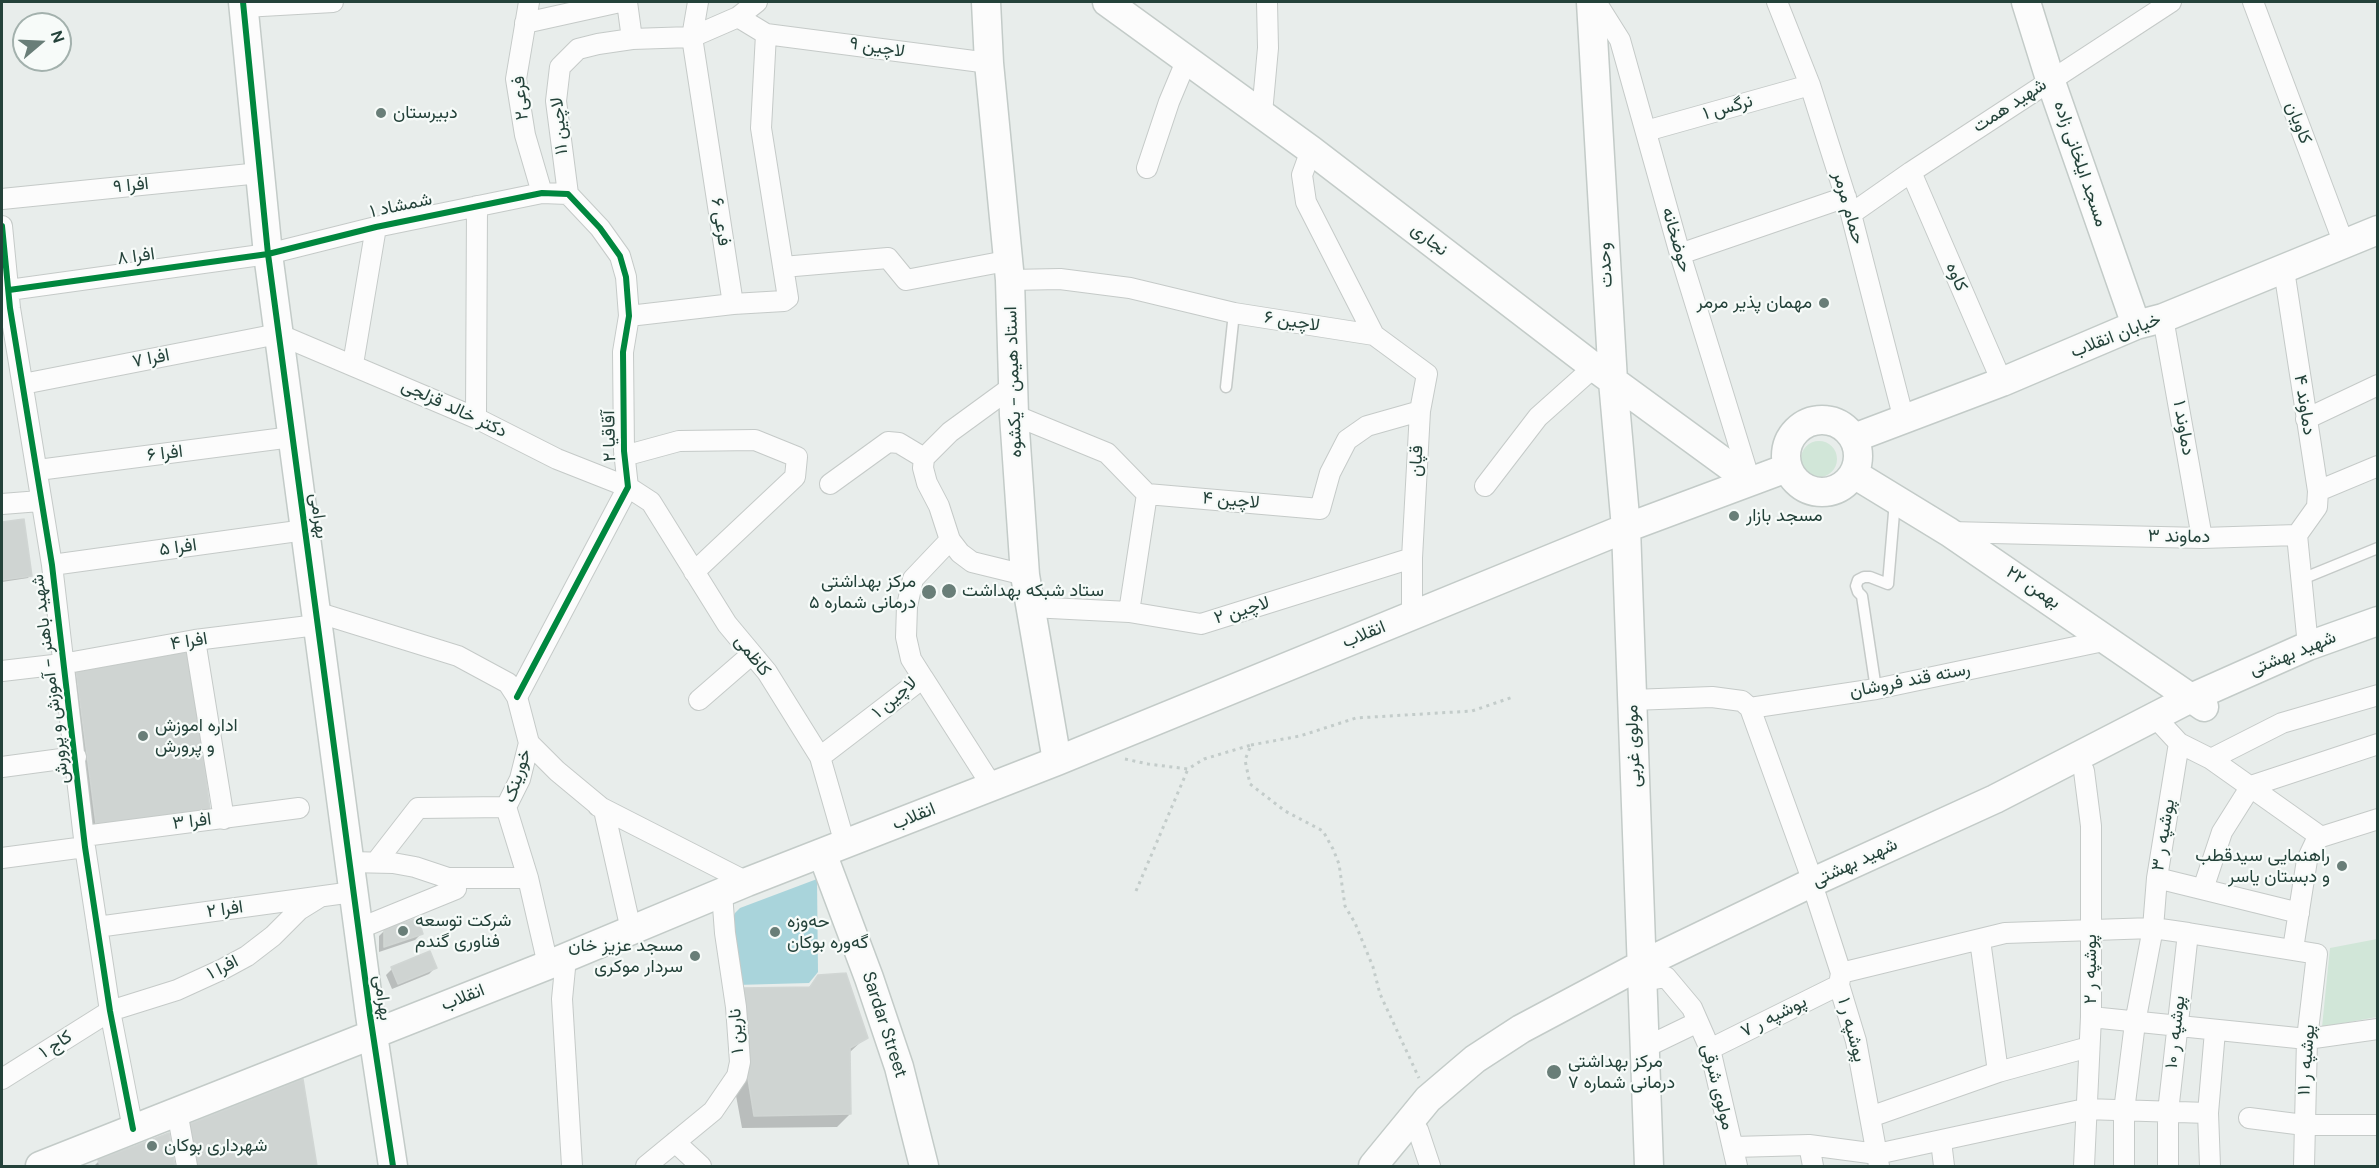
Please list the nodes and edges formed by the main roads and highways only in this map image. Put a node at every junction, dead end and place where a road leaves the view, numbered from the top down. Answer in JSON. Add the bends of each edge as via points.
{"nodes":[{"id":1,"x":986,"y":2,"type":"edge"},
{"id":2,"x":1107,"y":2,"type":"edge"},
{"id":3,"x":1591,"y":2,"type":"edge"},
{"id":4,"x":2026,"y":2,"type":"edge"},
{"id":5,"x":244,"y":4,"type":"edge"},
{"id":6,"x":2378,"y":230,"type":"edge"},
{"id":7,"x":2136,"y":325,"type":"junction"},
{"id":8,"x":1603,"y":374,"type":"junction"},
{"id":9,"x":1854,"y":438,"type":"junction"},
{"id":10,"x":1787,"y":468,"type":"junction"},
{"id":11,"x":1854,"y":474,"type":"junction"},
{"id":12,"x":1750,"y":481,"type":"junction"},
{"id":13,"x":1626,"y":528,"type":"junction"},
{"id":14,"x":2378,"y":621,"type":"edge"},
{"id":15,"x":2378,"y":638,"type":"edge"},
{"id":16,"x":2199,"y":703,"type":"junction"},
{"id":17,"x":2167,"y":730,"type":"junction"},
{"id":18,"x":1057,"y":760,"type":"junction"},
{"id":19,"x":834,"y":848,"type":"junction"},
{"id":20,"x":1814,"y":889,"type":"junction"},
{"id":21,"x":1643,"y":972,"type":"junction"},
{"id":22,"x":372,"y":1034,"type":"junction"},
{"id":23,"x":1648,"y":1166,"type":"edge"},
{"id":24,"x":40,"y":1167,"type":"edge"},
{"id":25,"x":393,"y":1167,"type":"edge"},
{"id":26,"x":924,"y":1167,"type":"edge"},
{"id":27,"x":1373,"y":1167,"type":"edge"},
{"id":28,"x":1388,"y":1167,"type":"edge"}],
"edges":[{"from":1,"to":18,"type":"main road","name":"استاد هیمن - یکشوه","via":[[1008,270],[1025,575]]},
{"from":2,"to":8,"type":"main road","name":"نجاری","via":[[1262,113]]},
{"from":3,"to":8,"type":"main road","name":"وحدت"},
{"from":4,"to":7,"type":"main road","name":"مسجد ایلخانی زاده"},
{"from":5,"to":22,"type":"main road","name":"بهرامی","via":[[268,254],[317,619],[363,862],[353,892]]},
{"from":6,"to":7,"type":"main road","name":"خیابان انقلاب","via":[[2163,318]]},
{"from":7,"to":9,"type":"main road","name":"خیابان انقلاب","via":[[2002,382]]},
{"from":8,"to":12,"type":"main road","name":"نجاری"},
{"from":8,"to":13,"type":"main road","name":"وحدت"},
{"from":9,"to":10,"type":"main road","via":[[1847,429],[1828,420],[1807,422],[1786,446]]},
{"from":9,"to":11,"type":"main road","via":[[1858,462]]},
{"from":10,"to":11,"type":"main road","via":[[1802,487],[1812,492],[1836,490]]},
{"from":10,"to":12,"type":"main road","name":"انقلاب"},
{"from":11,"to":16,"type":"main road","name":"۲۲ بهمن","via":[[1949,532]]},
{"from":12,"to":13,"type":"main road","name":"انقلاب"},
{"from":13,"to":18,"type":"main road","name":"انقلاب"},
{"from":13,"to":21,"type":"main road","name":"مولوی غربی"},
{"from":14,"to":16,"type":"main road","name":"شهید بهشتی","via":[[2308,646]]},
{"from":15,"to":16,"type":"main road","name":"شهید بهشتی"},
{"from":16,"to":17,"type":"main road","name":"شهید بهشتی"},
{"from":17,"to":20,"type":"main road","name":"شهید بهشتی","via":[[2084,771]]},
{"from":17,"to":20,"type":"main road","name":"شهید بهشتی","via":[[1995,800]]},
{"from":18,"to":19,"type":"main road","name":"انقلاب"},
{"from":19,"to":22,"type":"main road","name":"انقلاب"},
{"from":19,"to":26,"type":"main road","name":"Sardar Street"},
{"from":20,"to":21,"type":"main road","name":"شهید بهشتی"},
{"from":21,"to":23,"type":"main road"},
{"from":21,"to":27,"type":"main road","name":"شهید بهشتی","via":[[1521,1029],[1475,1059],[1428,1099]]},
{"from":21,"to":28,"type":"main road","name":"شهید بهشتی","via":[[1499,1057],[1445,1101]]},
{"from":22,"to":24,"type":"main road","name":"انقلاب"},
{"from":22,"to":25,"type":"main road","name":"بهرامی"}]}
